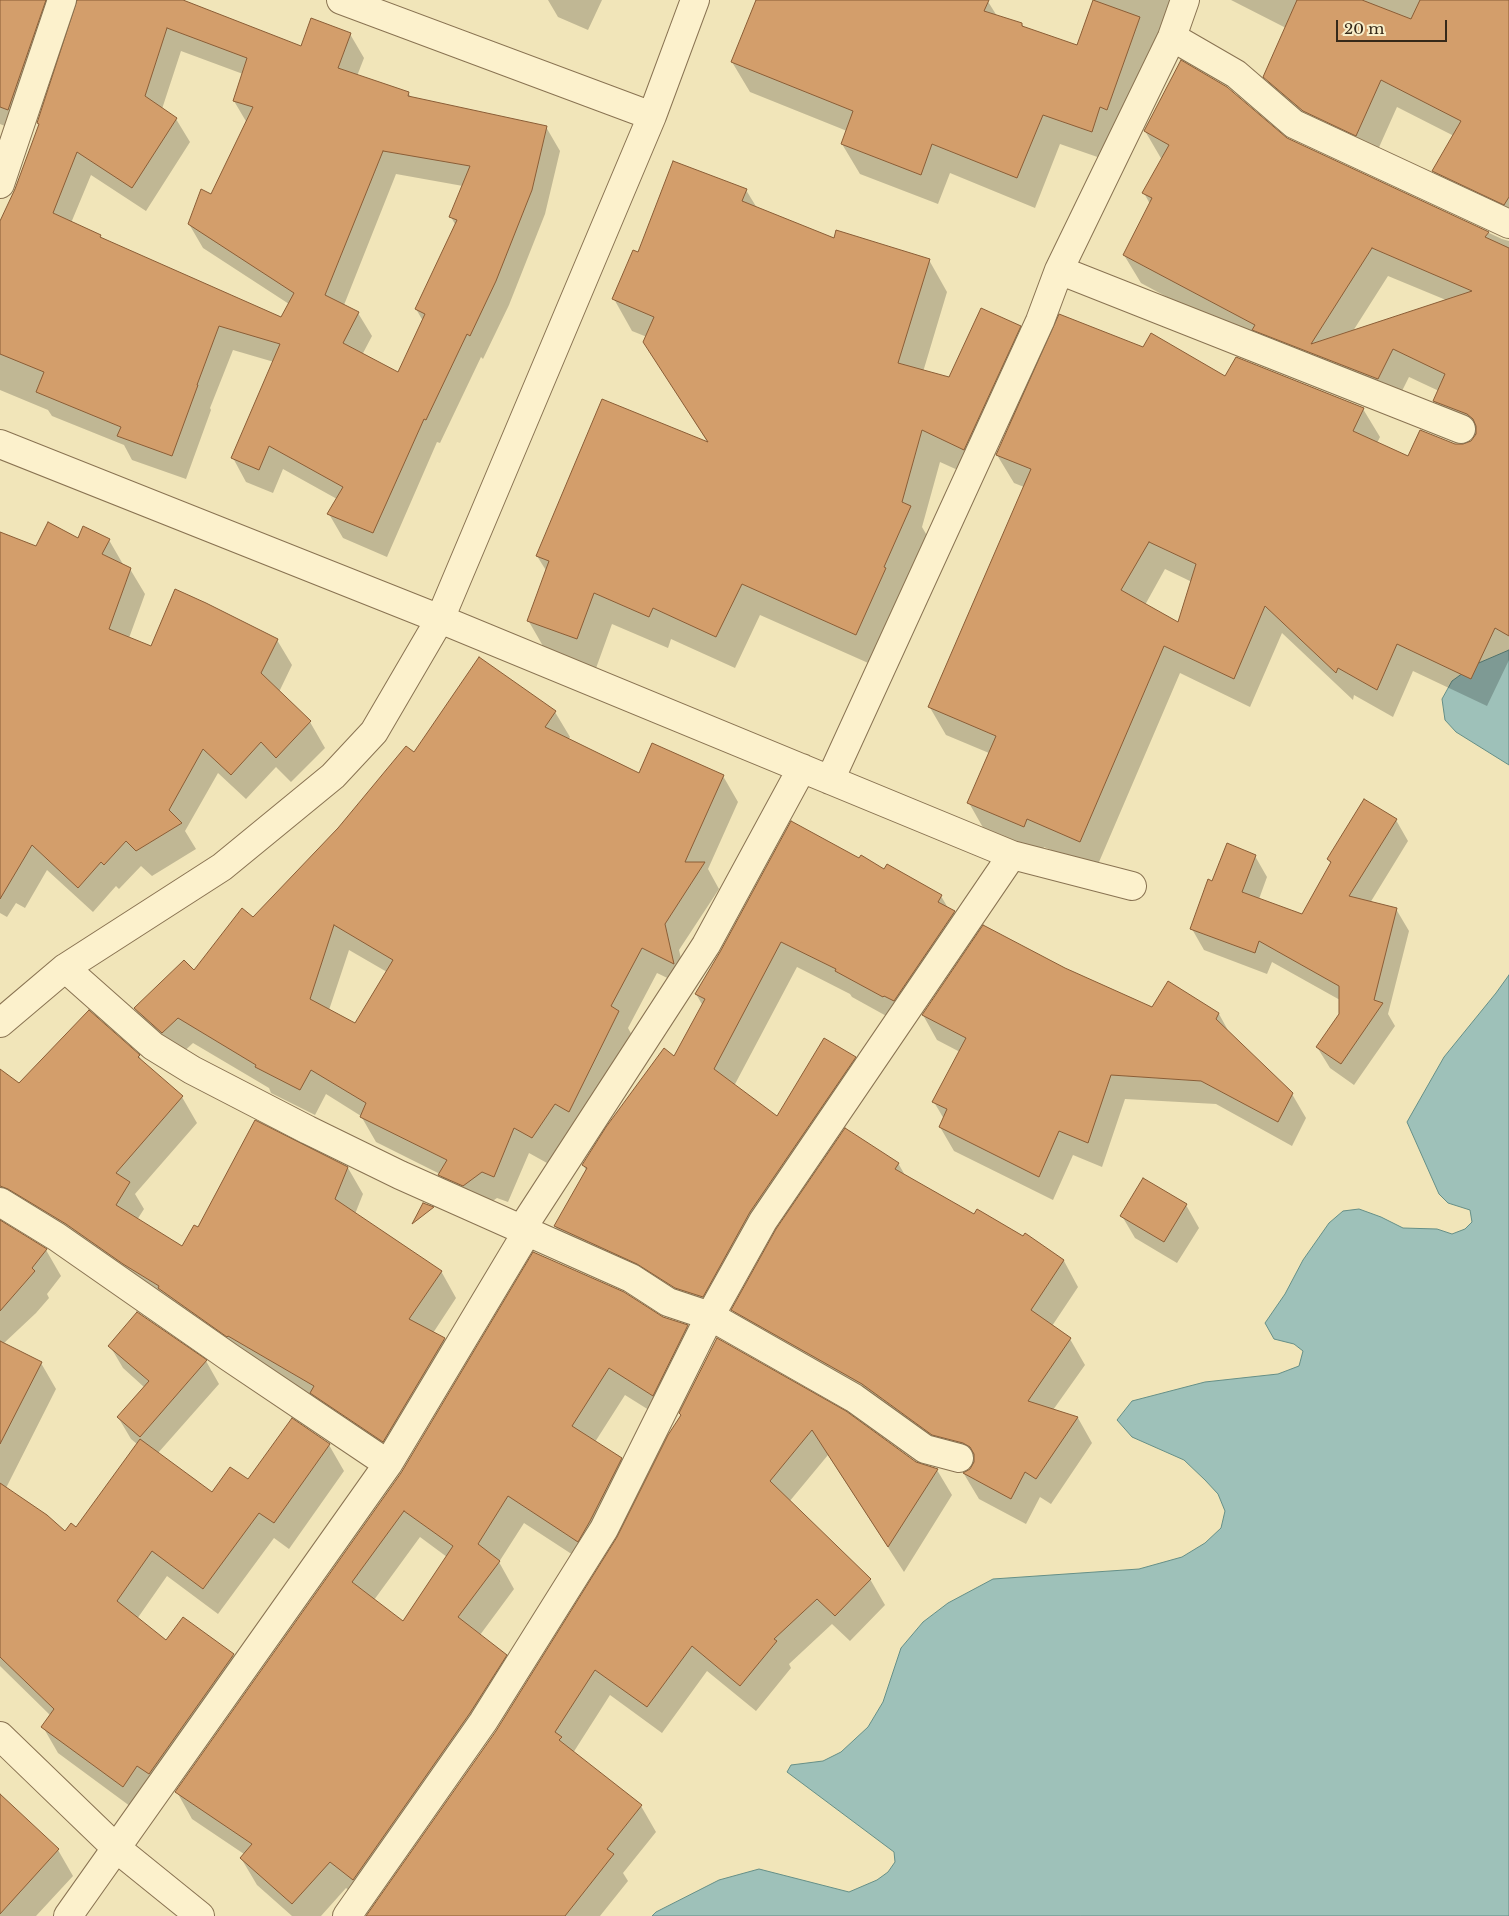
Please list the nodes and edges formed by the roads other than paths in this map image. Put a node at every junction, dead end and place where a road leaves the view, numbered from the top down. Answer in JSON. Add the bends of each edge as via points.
{"nodes":[{"id":1,"x":62,"y":0,"type":"edge"},
{"id":2,"x":341,"y":0,"type":"edge"},
{"id":3,"x":695,"y":0,"type":"edge"},
{"id":4,"x":1186,"y":0,"type":"edge"},
{"id":5,"x":1172,"y":37,"type":"junction"},
{"id":6,"x":652,"y":116,"type":"junction"},
{"id":7,"x":0,"y":184,"type":"edge"},
{"id":8,"x":1509,"y":224,"type":"edge"},
{"id":9,"x":1059,"y":270,"type":"junction"},
{"id":10,"x":1461,"y":429,"type":"dead end"},
{"id":11,"x":0,"y":444,"type":"edge"},
{"id":12,"x":440,"y":619,"type":"junction"},
{"id":13,"x":802,"y":768,"type":"junction"},
{"id":14,"x":830,"y":780,"type":"junction"},
{"id":15,"x":1012,"y":855,"type":"junction"},
{"id":16,"x":1132,"y":886,"type":"dead end"},
{"id":17,"x":65,"y":968,"type":"junction"},
{"id":18,"x":0,"y":1023,"type":"edge"},
{"id":19,"x":0,"y":1202,"type":"edge"},
{"id":20,"x":521,"y":1230,"type":"junction"},
{"id":21,"x":710,"y":1316,"type":"junction"},
{"id":22,"x":959,"y":1458,"type":"dead end"},
{"id":23,"x":388,"y":1464,"type":"junction"},
{"id":24,"x":0,"y":1736,"type":"edge"},
{"id":25,"x":116,"y":1848,"type":"junction"},
{"id":26,"x":68,"y":1916,"type":"edge"},
{"id":27,"x":200,"y":1916,"type":"edge"},
{"id":28,"x":347,"y":1916,"type":"edge"}],
"edges":[{"from":1,"to":7,"type":"street"},
{"from":2,"to":6,"type":"street"},
{"from":3,"to":6,"type":"street"},
{"from":4,"to":5,"type":"street"},
{"from":5,"to":8,"type":"street","via":[[1236,74],[1294,124]]},
{"from":5,"to":9,"type":"street"},
{"from":6,"to":12,"type":"street"},
{"from":9,"to":10,"type":"street"},
{"from":9,"to":14,"type":"street","via":[[1040,322]]},
{"from":11,"to":12,"type":"street"},
{"from":12,"to":13,"type":"street"},
{"from":12,"to":17,"type":"street","via":[[374,732],[332,776],[222,867]]},
{"from":13,"to":14,"type":"street"},
{"from":13,"to":20,"type":"street","via":[[706,945]]},
{"from":14,"to":15,"type":"street"},
{"from":15,"to":16,"type":"street"},
{"from":15,"to":21,"type":"street","via":[[763,1221]]},
{"from":17,"to":18,"type":"street"},
{"from":17,"to":20,"type":"street","via":[[153,1046],[192,1070],[383,1167]]},
{"from":19,"to":23,"type":"street","via":[[57,1237]]},
{"from":20,"to":21,"type":"street","via":[[631,1278],[668,1302]]},
{"from":20,"to":23,"type":"street","via":[[521,1242]]},
{"from":21,"to":22,"type":"street","via":[[854,1398],[925,1449]]},
{"from":21,"to":28,"type":"street","via":[[604,1529],[482,1722]]},
{"from":23,"to":25,"type":"street"},
{"from":24,"to":25,"type":"street"},
{"from":25,"to":26,"type":"street"},
{"from":25,"to":27,"type":"street"}]}
